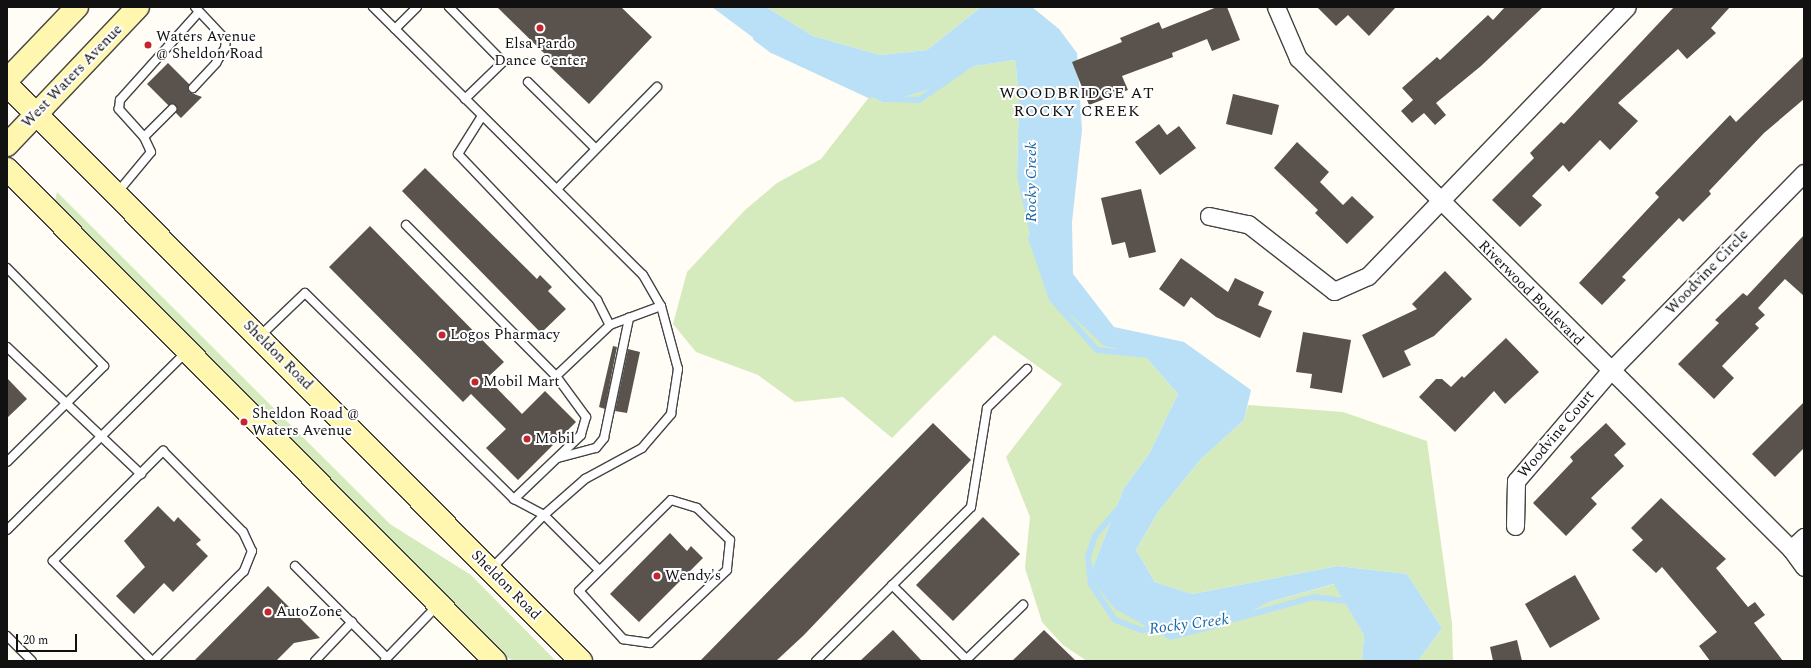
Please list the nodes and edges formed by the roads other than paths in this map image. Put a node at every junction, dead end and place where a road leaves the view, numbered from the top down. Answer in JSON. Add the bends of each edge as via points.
{"nodes":[{"id":1,"x":138,"y":7,"type":"edge"},
{"id":2,"x":373,"y":7,"type":"edge"},
{"id":3,"x":417,"y":7,"type":"edge"},
{"id":4,"x":448,"y":7,"type":"edge"},
{"id":5,"x":1276,"y":7,"type":"edge"},
{"id":6,"x":1627,"y":7,"type":"edge"},
{"id":7,"x":71,"y":9,"type":"edge"},
{"id":8,"x":198,"y":9,"type":"edge"},
{"id":9,"x":395,"y":29,"type":"junction"},
{"id":10,"x":7,"y":80,"type":"edge"},
{"id":11,"x":528,"y":82,"type":"dead end"},
{"id":12,"x":7,"y":85,"type":"edge"},
{"id":13,"x":657,"y":86,"type":"dead end"},
{"id":14,"x":193,"y":88,"type":"dead end"},
{"id":15,"x":465,"y":99,"type":"junction"},
{"id":16,"x":172,"y":109,"type":"dead end"},
{"id":17,"x":37,"y":113,"type":"junction"},
{"id":18,"x":482,"y":116,"type":"junction"},
{"id":19,"x":144,"y":137,"type":"junction"},
{"id":20,"x":7,"y":145,"type":"edge"},
{"id":21,"x":596,"y":149,"type":"junction"},
{"id":22,"x":7,"y":169,"type":"edge"},
{"id":23,"x":1804,"y":173,"type":"edge"},
{"id":24,"x":557,"y":189,"type":"junction"},
{"id":25,"x":117,"y":193,"type":"junction"},
{"id":26,"x":1440,"y":201,"type":"junction"},
{"id":27,"x":1210,"y":216,"type":"dead end"},
{"id":28,"x":406,"y":225,"type":"dead end"},
{"id":29,"x":7,"y":268,"type":"edge"},
{"id":30,"x":661,"y":306,"type":"junction"},
{"id":31,"x":629,"y":318,"type":"junction"},
{"id":32,"x":610,"y":325,"type":"junction"},
{"id":33,"x":259,"y":336,"type":"junction"},
{"id":34,"x":7,"y":347,"type":"edge"},
{"id":35,"x":187,"y":351,"type":"junction"},
{"id":36,"x":1027,"y":369,"type":"dead end"},
{"id":37,"x":1610,"y":371,"type":"junction"},
{"id":38,"x":556,"y":376,"type":"junction"},
{"id":39,"x":65,"y":405,"type":"junction"},
{"id":40,"x":102,"y":436,"type":"junction"},
{"id":41,"x":557,"y":458,"type":"junction"},
{"id":42,"x":7,"y":462,"type":"edge"},
{"id":43,"x":140,"y":474,"type":"junction"},
{"id":44,"x":514,"y":499,"type":"junction"},
{"id":45,"x":544,"y":515,"type":"junction"},
{"id":46,"x":1515,"y":526,"type":"dead end"},
{"id":47,"x":7,"y":530,"type":"edge"},
{"id":48,"x":1804,"y":537,"type":"edge"},
{"id":49,"x":1791,"y":549,"type":"junction"},
{"id":50,"x":296,"y":566,"type":"dead end"},
{"id":51,"x":1804,"y":567,"type":"edge"},
{"id":52,"x":490,"y":570,"type":"junction"},
{"id":53,"x":599,"y":570,"type":"junction"},
{"id":54,"x":892,"y":585,"type":"junction"},
{"id":55,"x":439,"y":604,"type":"junction"},
{"id":56,"x":1023,"y":604,"type":"dead end"},
{"id":57,"x":352,"y":622,"type":"junction"},
{"id":58,"x":7,"y":636,"type":"edge"},
{"id":59,"x":386,"y":659,"type":"edge"},
{"id":60,"x":967,"y":660,"type":"edge"},
{"id":61,"x":32,"y":661,"type":"edge"},
{"id":62,"x":153,"y":661,"type":"edge"},
{"id":63,"x":315,"y":661,"type":"edge"},
{"id":64,"x":495,"y":661,"type":"edge"},
{"id":65,"x":581,"y":661,"type":"edge"},
{"id":66,"x":816,"y":661,"type":"edge"}],
"edges":[{"from":1,"to":17,"type":"main road","name":"West Waters Avenue"},
{"from":2,"to":9,"type":"lane"},
{"from":3,"to":9,"type":"lane"},
{"from":4,"to":15,"type":"lane","via":[[503,62]]},
{"from":5,"to":26,"type":"street","name":"Riverwood Boulevard","via":[[1298,58]]},
{"from":6,"to":26,"type":"street"},
{"from":7,"to":10,"type":"main road"},
{"from":8,"to":14,"type":"lane","via":[[226,40],[225,48]]},
{"from":8,"to":19,"type":"lane","via":[[120,100],[119,108]]},
{"from":9,"to":15,"type":"lane"},
{"from":11,"to":21,"type":"lane"},
{"from":12,"to":17,"type":"main road","name":"Sheldon Road"},
{"from":13,"to":21,"type":"lane"},
{"from":15,"to":18,"type":"lane"},
{"from":16,"to":19,"type":"lane"},
{"from":17,"to":20,"type":"main road","name":"West Waters Avenue"},
{"from":17,"to":25,"type":"main road","name":"Sheldon Road"},
{"from":18,"to":24,"type":"lane"},
{"from":18,"to":32,"type":"lane","via":[[458,154],[596,300]]},
{"from":19,"to":25,"type":"lane","via":[[151,152],[150,157]]},
{"from":21,"to":24,"type":"lane"},
{"from":22,"to":35,"type":"main road"},
{"from":23,"to":37,"type":"street","name":"Woodvine Circle"},
{"from":24,"to":30,"type":"lane","via":[[643,275]]},
{"from":25,"to":33,"type":"main road","name":"Sheldon Road"},
{"from":26,"to":27,"type":"street","via":[[1368,276],[1334,291],[1248,224]]},
{"from":26,"to":37,"type":"street","name":"Riverwood Boulevard"},
{"from":28,"to":38,"type":"lane"},
{"from":29,"to":39,"type":"lane","via":[[104,366]]},
{"from":30,"to":31,"type":"lane"},
{"from":30,"to":45,"type":"lane","via":[[678,369],[671,414],[642,448],[585,479]]},
{"from":31,"to":32,"type":"lane"},
{"from":31,"to":41,"type":"lane","via":[[604,438],[596,448]]},
{"from":32,"to":38,"type":"lane"},
{"from":33,"to":44,"type":"lane","via":[[305,293]]},
{"from":33,"to":52,"type":"main road","name":"Sheldon Road"},
{"from":34,"to":39,"type":"lane"},
{"from":35,"to":40,"type":"lane"},
{"from":35,"to":55,"type":"main road"},
{"from":36,"to":54,"type":"lane","via":[[987,408],[970,507]]},
{"from":37,"to":46,"type":"street","name":"Woodvine Court","via":[[1516,481]]},
{"from":37,"to":49,"type":"street","name":"Riverwood Boulevard"},
{"from":38,"to":41,"type":"lane","via":[[586,417],[581,435]]},
{"from":39,"to":40,"type":"lane"},
{"from":39,"to":42,"type":"lane"},
{"from":40,"to":43,"type":"lane"},
{"from":40,"to":47,"type":"lane"},
{"from":41,"to":44,"type":"lane"},
{"from":43,"to":62,"type":"lane","via":[[53,560]]},
{"from":43,"to":62,"type":"lane","via":[[163,451],[243,532],[252,551],[244,572]]},
{"from":44,"to":45,"type":"lane"},
{"from":45,"to":52,"type":"lane"},
{"from":45,"to":53,"type":"lane"},
{"from":48,"to":49,"type":"street"},
{"from":49,"to":51,"type":"street","name":"Riverwood Boulevard"},
{"from":50,"to":57,"type":"lane"},
{"from":52,"to":65,"type":"main road","name":"Sheldon Road"},
{"from":53,"to":53,"type":"lane","via":[[578,591],[623,639],[650,644],[726,570],[730,540],[697,508],[671,500]]},
{"from":54,"to":60,"type":"lane"},
{"from":54,"to":66,"type":"lane"},
{"from":55,"to":59,"type":"lane"},
{"from":55,"to":64,"type":"main road"},
{"from":56,"to":60,"type":"lane"},
{"from":57,"to":59,"type":"lane"},
{"from":57,"to":63,"type":"lane"},
{"from":58,"to":61,"type":"lane"}]}
